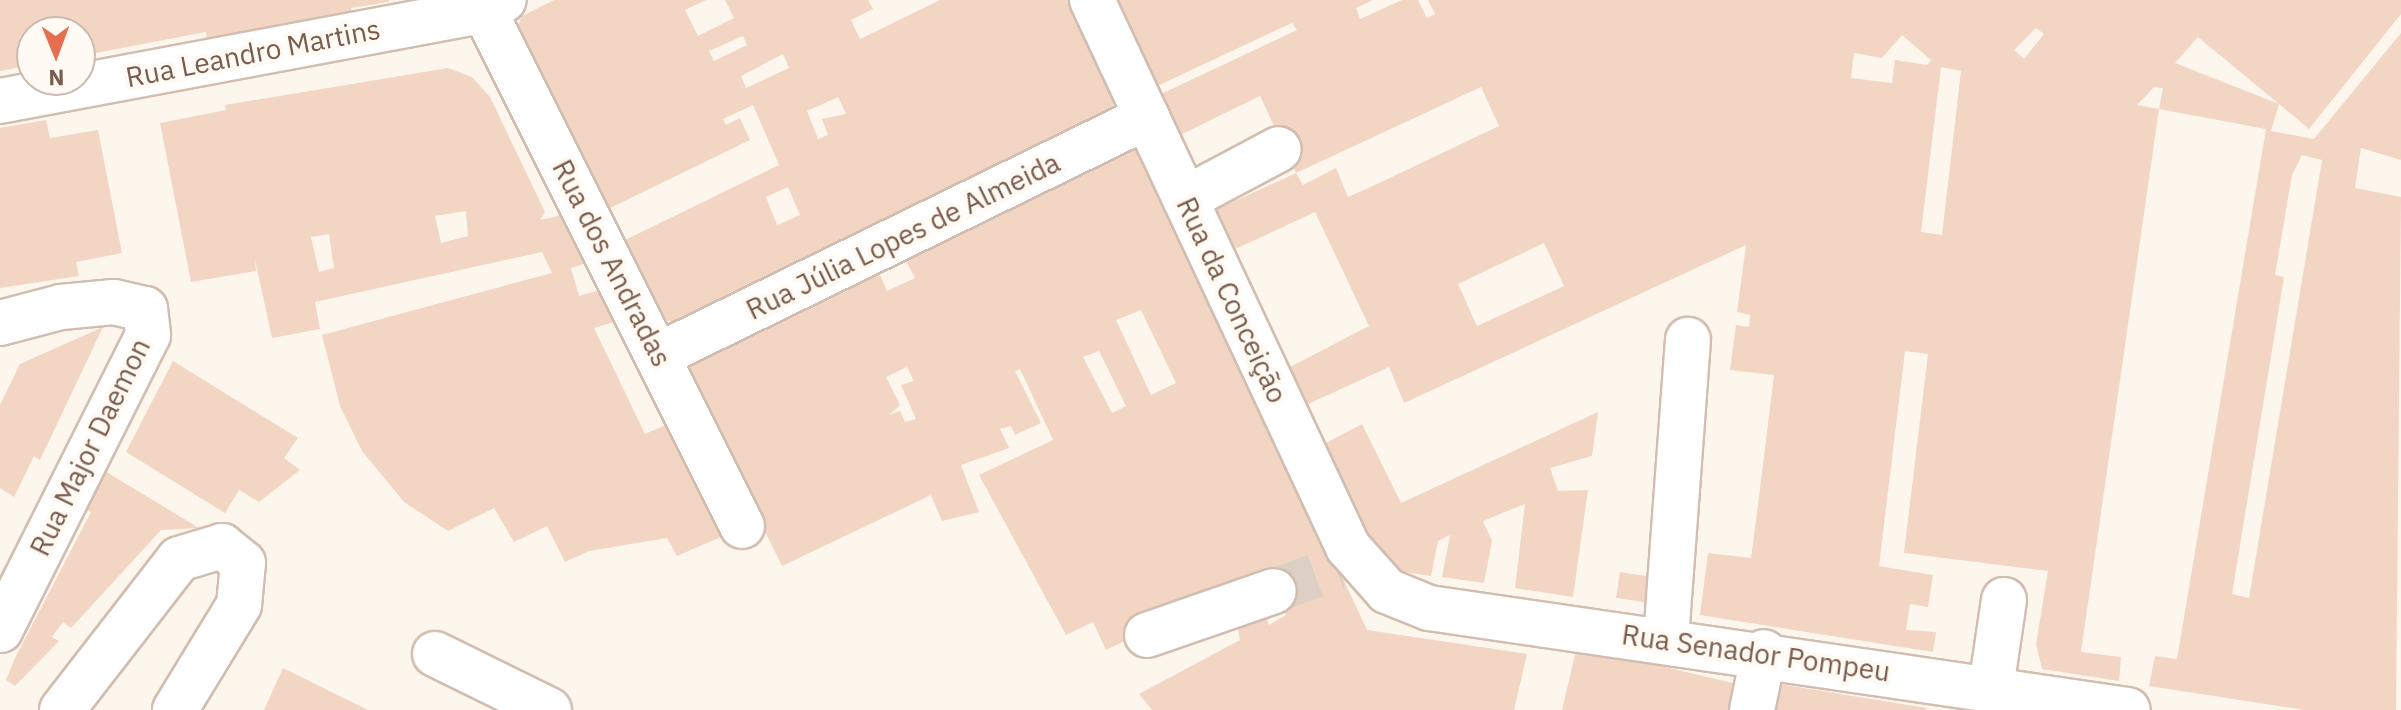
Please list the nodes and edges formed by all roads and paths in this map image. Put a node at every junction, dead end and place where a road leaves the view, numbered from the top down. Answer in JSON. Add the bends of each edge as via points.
{"nodes":[{"id":1,"x":1092,"y":0,"type":"edge"},
{"id":2,"x":489,"y":3,"type":"edge"},
{"id":3,"x":0,"y":101,"type":"edge"},
{"id":4,"x":1147,"y":117,"type":"junction"},
{"id":5,"x":1279,"y":149,"type":"dead end"},
{"id":6,"x":1185,"y":199,"type":"junction"},
{"id":7,"x":0,"y":323,"type":"edge"},
{"id":8,"x":1688,"y":340,"type":"dead end"},
{"id":9,"x":659,"y":355,"type":"junction"},
{"id":10,"x":742,"y":526,"type":"dead end"},
{"id":11,"x":1361,"y":572,"type":"joint"},
{"id":12,"x":1274,"y":591,"type":"tunnel mouth"},
{"id":13,"x":2004,"y":600,"type":"dead end"},
{"id":14,"x":0,"y":630,"type":"edge"},
{"id":15,"x":1147,"y":635,"type":"dead end"},
{"id":16,"x":1666,"y":639,"type":"junction"},
{"id":17,"x":1764,"y":652,"type":"junction"},
{"id":18,"x":435,"y":654,"type":"dead end"},
{"id":19,"x":1991,"y":688,"type":"junction"},
{"id":20,"x":62,"y":710,"type":"edge"},
{"id":21,"x":175,"y":710,"type":"edge"},
{"id":22,"x":549,"y":710,"type":"edge"},
{"id":23,"x":1752,"y":710,"type":"edge"},
{"id":24,"x":2128,"y":710,"type":"edge"}],
"edges":[{"from":1,"to":4,"type":"street","name":"Rua da Conceição"},
{"from":2,"to":3,"type":"street","name":"Rua Leandro Martins"},
{"from":2,"to":9,"type":"street","name":"Rua dos Andradas"},
{"from":4,"to":6,"type":"street","name":"Rua da Conceição"},
{"from":4,"to":9,"type":"street","name":"Rua Júlia Lopes de Almeida"},
{"from":5,"to":6,"type":"street"},
{"from":6,"to":11,"type":"street","name":"Rua da Conceição"},
{"from":7,"to":14,"type":"street","name":"Rua Major Daemon","via":[[61,307],[114,302],[145,309],[148,335]]},
{"from":8,"to":16,"type":"street"},
{"from":9,"to":10,"type":"street","name":"Rua dos Andradas"},
{"from":11,"to":16,"type":"street","name":"Rua Senador Pompeu","via":[[1429,608]]},
{"from":12,"to":15,"type":"street"},
{"from":13,"to":19,"type":"street"},
{"from":16,"to":17,"type":"street","name":"Rua Senador Pompeu"},
{"from":17,"to":19,"type":"street","name":"Rua Senador Pompeu"},
{"from":17,"to":23,"type":"street"},
{"from":18,"to":22,"type":"street"},
{"from":19,"to":24,"type":"street","name":"Rua Senador Pompeu"},
{"from":20,"to":21,"type":"street","via":[[179,559],[222,546],[243,563],[239,605]]}]}
